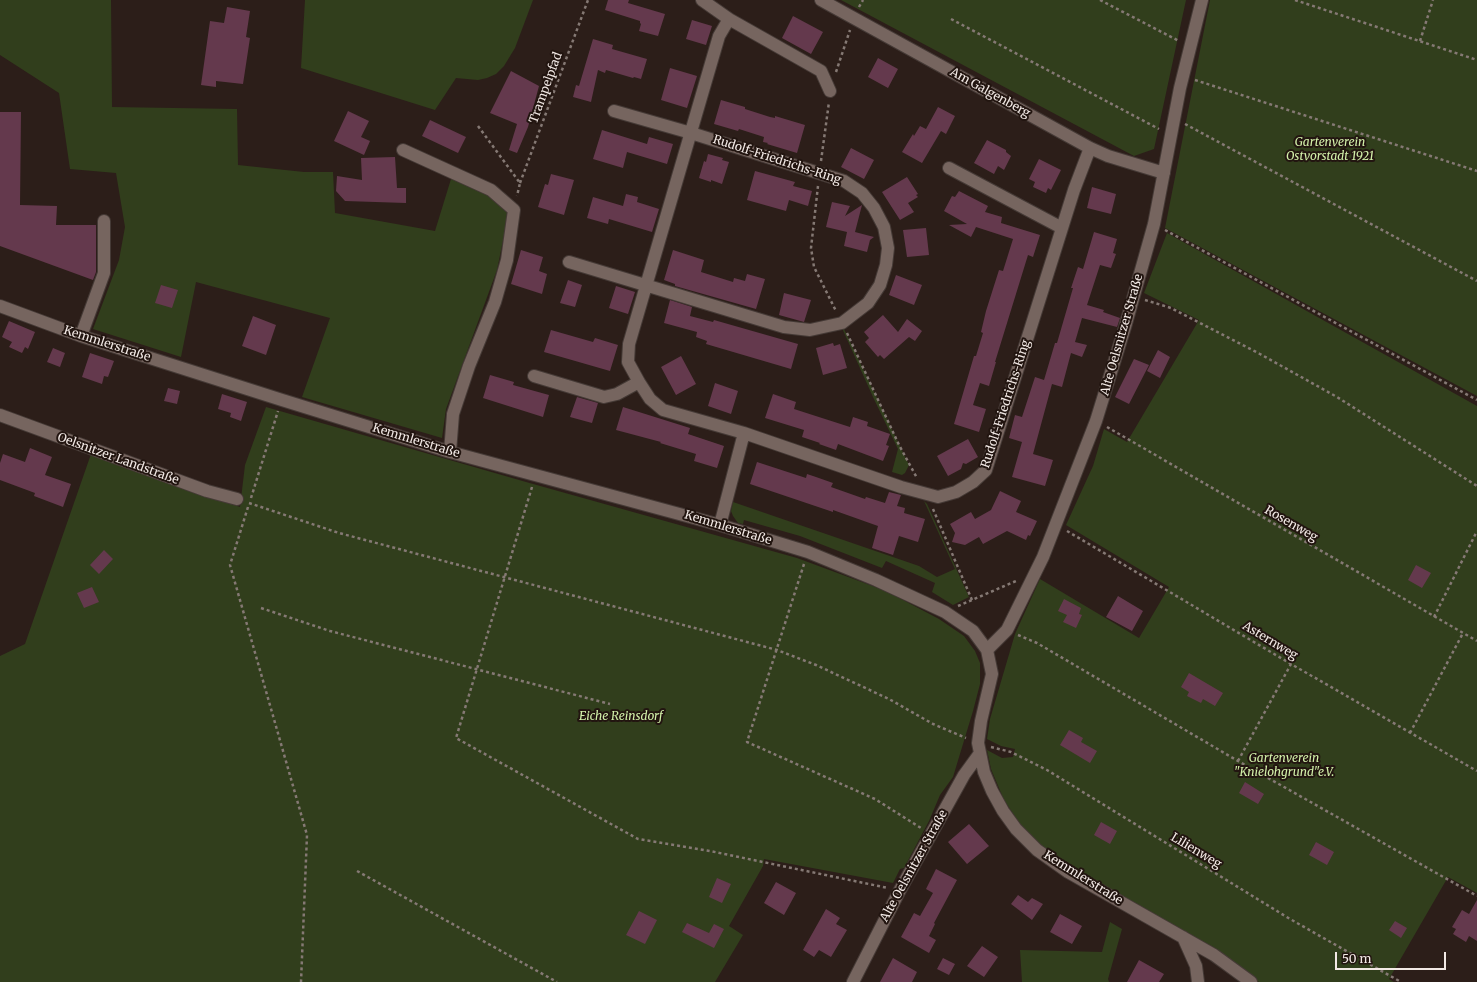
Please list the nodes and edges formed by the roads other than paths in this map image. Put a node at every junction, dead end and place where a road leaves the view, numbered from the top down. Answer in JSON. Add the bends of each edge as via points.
{"nodes":[{"id":1,"x":702,"y":0,"type":"edge"},
{"id":2,"x":821,"y":0,"type":"edge"},
{"id":3,"x":1202,"y":0,"type":"edge"},
{"id":4,"x":729,"y":19,"type":"junction"},
{"id":5,"x":830,"y":91,"type":"dead end"},
{"id":6,"x":614,"y":111,"type":"dead end"},
{"id":7,"x":691,"y":133,"type":"junction"},
{"id":8,"x":1090,"y":148,"type":"junction"},
{"id":9,"x":403,"y":150,"type":"dead end"},
{"id":10,"x":949,"y":168,"type":"dead end"},
{"id":11,"x":1164,"y":174,"type":"junction"},
{"id":12,"x":104,"y":221,"type":"dead end"},
{"id":13,"x":1062,"y":228,"type":"junction"},
{"id":14,"x":569,"y":262,"type":"dead end"},
{"id":15,"x":646,"y":285,"type":"junction"},
{"id":16,"x":0,"y":306,"type":"edge"},
{"id":17,"x":81,"y":336,"type":"junction"},
{"id":18,"x":534,"y":376,"type":"dead end"},
{"id":19,"x":639,"y":382,"type":"junction"},
{"id":20,"x":0,"y":416,"type":"edge"},
{"id":21,"x":744,"y":434,"type":"junction"},
{"id":22,"x":450,"y":452,"type":"junction"},
{"id":23,"x":237,"y":499,"type":"dead end"},
{"id":24,"x":720,"y":525,"type":"junction"},
{"id":25,"x":987,"y":650,"type":"junction"},
{"id":26,"x":979,"y":748,"type":"junction"},
{"id":27,"x":1183,"y":937,"type":"junction"},
{"id":28,"x":853,"y":982,"type":"edge"},
{"id":29,"x":1198,"y":982,"type":"edge"},
{"id":30,"x":1251,"y":982,"type":"edge"}],
"edges":[{"from":1,"to":4,"type":"street"},
{"from":2,"to":8,"type":"street","name":"Am Galgenberg"},
{"from":3,"to":11,"type":"street","name":"Alte Oelsnitzer Straße","via":[[1183,76]]},
{"from":4,"to":5,"type":"street","via":[[821,71]]},
{"from":4,"to":7,"type":"street","name":"Rudolf-Friedrichs-Ring","via":[[719,36]]},
{"from":6,"to":7,"type":"street","name":"Rudolf-Friedrichs-Ring"},
{"from":7,"to":15,"type":"street","name":"Rudolf-Friedrichs-Ring"},
{"from":7,"to":15,"type":"street","name":"Rudolf-Friedrichs-Ring","via":[[844,181],[862,193],[884,227],[888,248],[886,265],[880,285],[868,303],[842,323],[810,330],[784,327]]},
{"from":8,"to":11,"type":"street","name":"Am Galgenberg"},
{"from":8,"to":13,"type":"street","name":"Rudolf-Friedrichs-Ring"},
{"from":9,"to":22,"type":"street","via":[[491,190],[514,210],[507,260],[497,295],[453,414]]},
{"from":10,"to":13,"type":"street"},
{"from":11,"to":25,"type":"street","name":"Alte Oelsnitzer Straße","via":[[1154,224],[1096,421],[1043,557],[1007,630]]},
{"from":12,"to":17,"type":"street","via":[[104,273]]},
{"from":13,"to":21,"type":"street","name":"Rudolf-Friedrichs-Ring","via":[[986,470],[973,482],[956,492],[938,498],[901,488]]},
{"from":14,"to":15,"type":"street","name":"Rudolf-Friedrichs-Ring"},
{"from":15,"to":19,"type":"street","name":"Rudolf-Friedrichs-Ring","via":[[629,344],[628,362]]},
{"from":16,"to":17,"type":"street","name":"Kemmlerstraße"},
{"from":17,"to":22,"type":"street","name":"Kemmlerstraße"},
{"from":18,"to":19,"type":"street","via":[[604,397],[617,394]]},
{"from":19,"to":21,"type":"street","name":"Rudolf-Friedrichs-Ring","via":[[650,399],[663,410]]},
{"from":20,"to":23,"type":"street","name":"Oelsnitzer Landstraße","via":[[207,491]]},
{"from":21,"to":24,"type":"street"},
{"from":22,"to":24,"type":"street","name":"Kemmlerstraße"},
{"from":24,"to":25,"type":"street","name":"Kemmlerstraße","via":[[808,552],[945,612],[973,631]]},
{"from":25,"to":26,"type":"street","name":"Kemmlerstraße","via":[[992,674],[981,721]]},
{"from":26,"to":27,"type":"street","name":"Kemmlerstraße","via":[[984,772],[992,792],[1016,829],[1037,850],[1068,872]]},
{"from":26,"to":28,"type":"street","name":"Alte Oelsnitzer Straße","via":[[900,890]]},
{"from":27,"to":29,"type":"street","via":[[1196,966]]},
{"from":27,"to":30,"type":"street","name":"Kemmlerstraße","via":[[1214,955]]}]}
